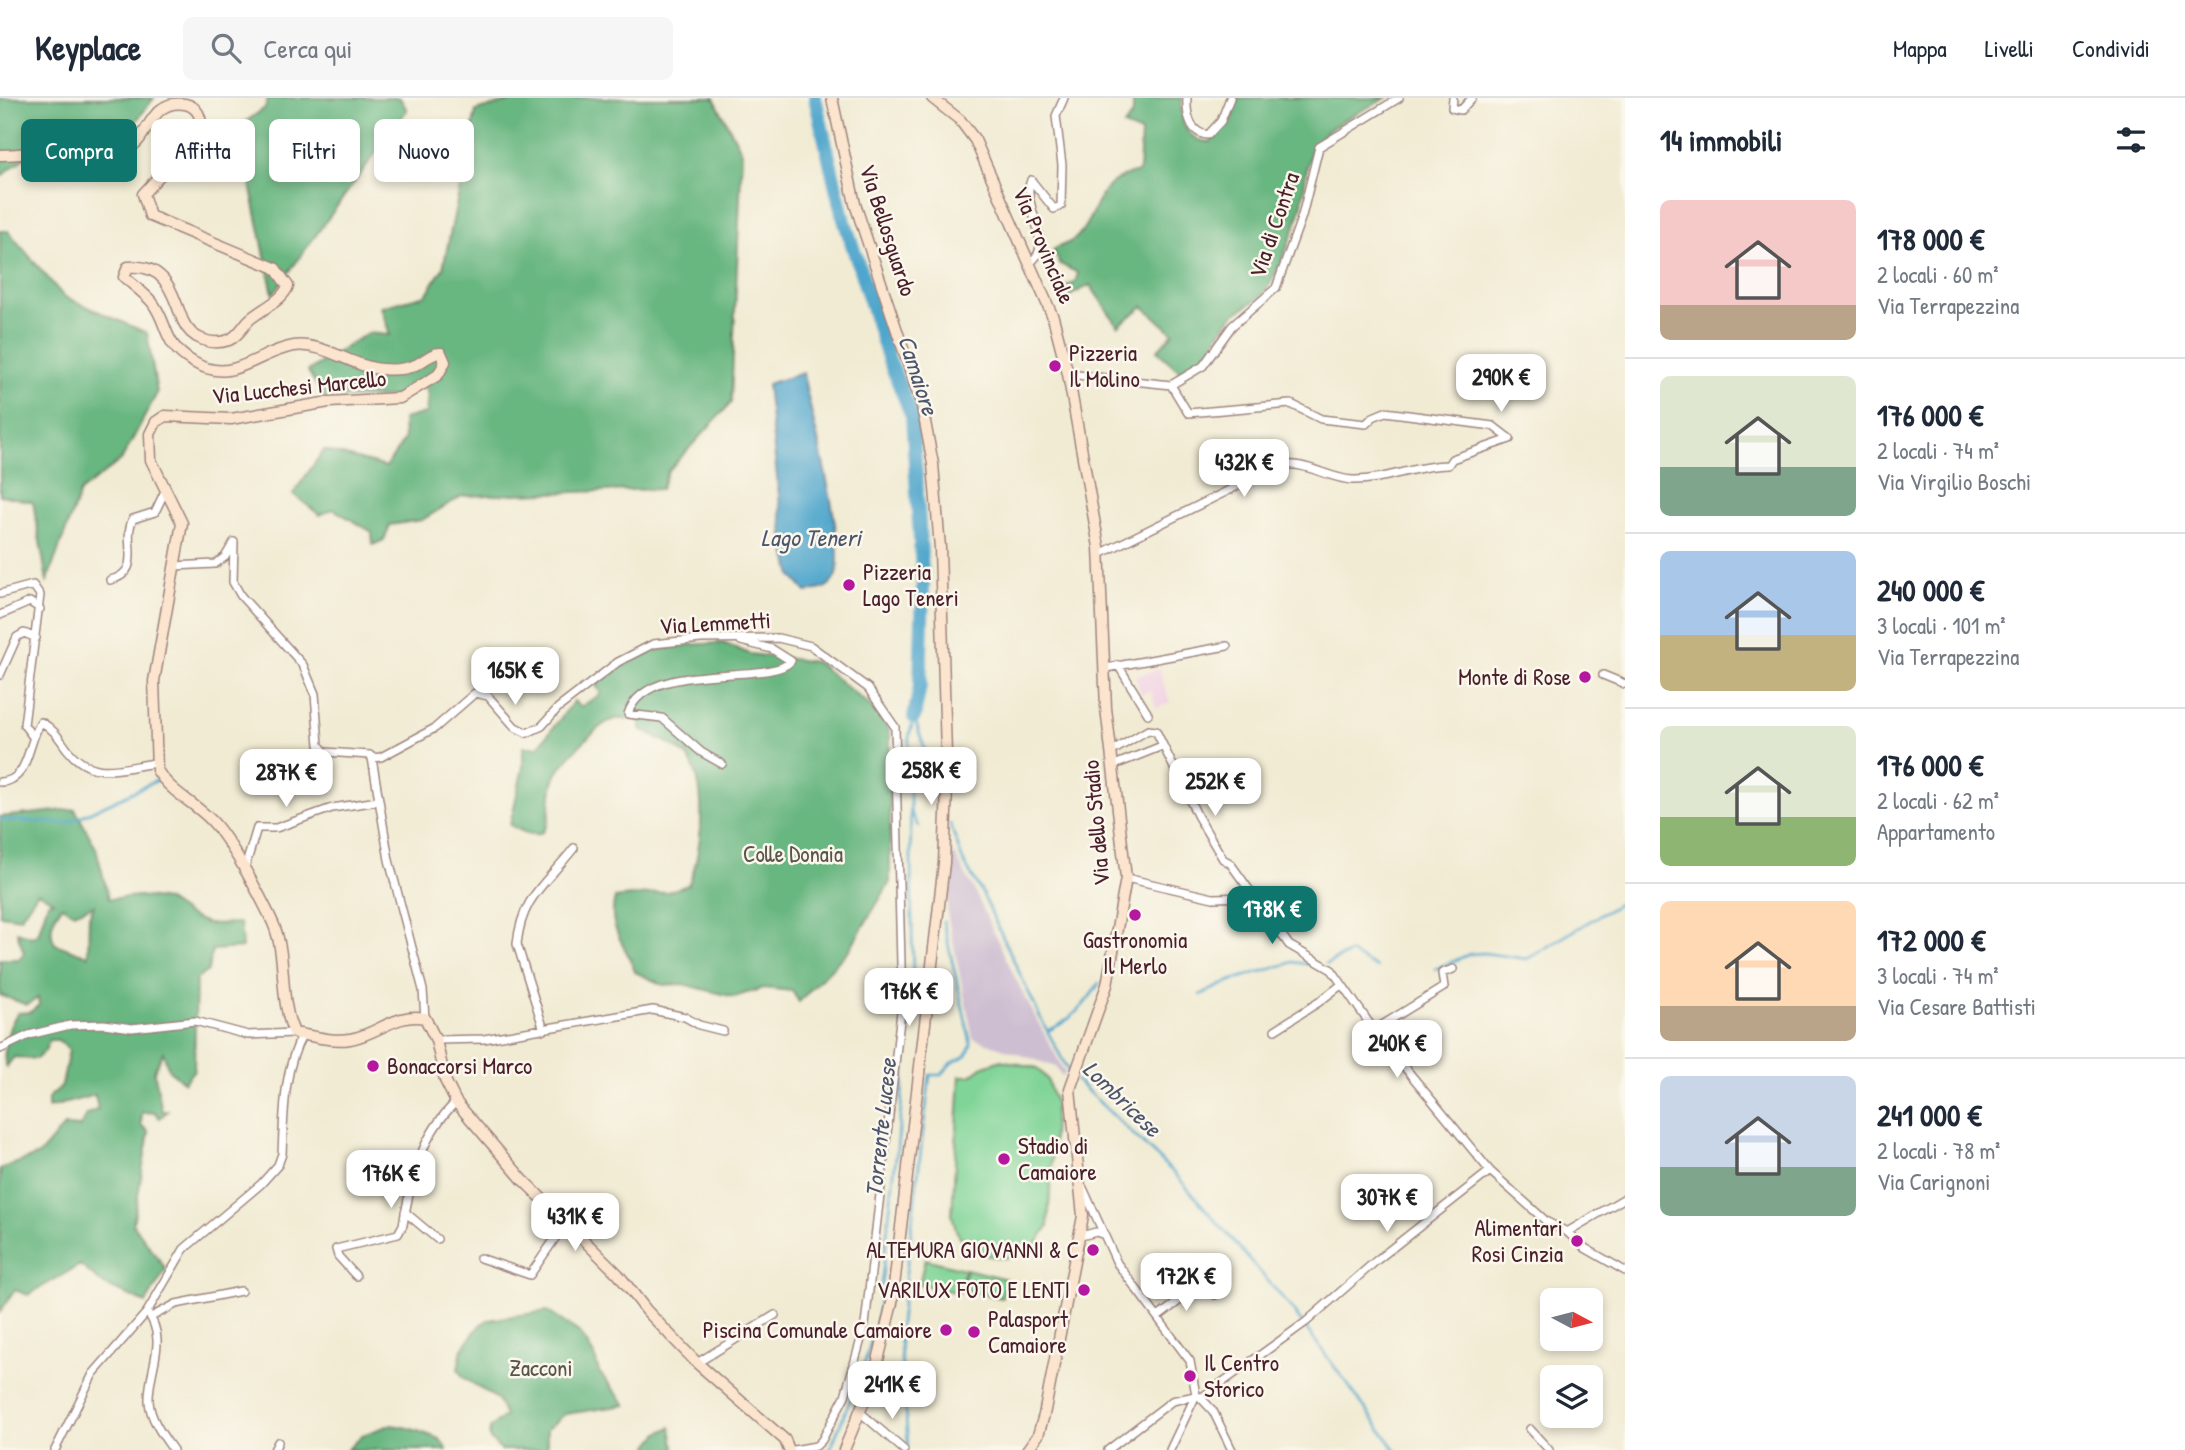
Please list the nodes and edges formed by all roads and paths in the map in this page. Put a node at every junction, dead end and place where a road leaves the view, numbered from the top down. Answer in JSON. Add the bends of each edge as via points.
{"nodes":[{"id":1,"x":832,"y":98,"type":"edge"},
{"id":2,"x":932,"y":98,"type":"edge"},
{"id":3,"x":1064,"y":98,"type":"edge"},
{"id":4,"x":1187,"y":98,"type":"edge"},
{"id":5,"x":1230,"y":98,"type":"edge"},
{"id":6,"x":1399,"y":98,"type":"edge"},
{"id":7,"x":1453,"y":98,"type":"edge"},
{"id":8,"x":1472,"y":98,"type":"edge"},
{"id":9,"x":0,"y":155,"type":"edge"},
{"id":10,"x":1030,"y":262,"type":"junction"},
{"id":11,"x":1068,"y":374,"type":"junction"},
{"id":12,"x":1171,"y":385,"type":"junction"},
{"id":13,"x":165,"y":491,"type":"junction"},
{"id":14,"x":1100,"y":554,"type":"junction"},
{"id":15,"x":174,"y":566,"type":"junction"},
{"id":16,"x":110,"y":580,"type":"dead end"},
{"id":17,"x":0,"y":594,"type":"edge"},
{"id":18,"x":40,"y":609,"type":"junction"},
{"id":19,"x":0,"y":615,"type":"edge"},
{"id":20,"x":37,"y":638,"type":"junction"},
{"id":21,"x":737,"y":640,"type":"junction"},
{"id":22,"x":1227,"y":646,"type":"dead end"},
{"id":23,"x":1118,"y":665,"type":"junction"},
{"id":24,"x":1106,"y":668,"type":"junction"},
{"id":25,"x":0,"y":675,"type":"edge"},
{"id":26,"x":1603,"y":675,"type":"dead end"},
{"id":27,"x":1625,"y":684,"type":"edge"},
{"id":28,"x":1148,"y":714,"type":"dead end"},
{"id":29,"x":33,"y":737,"type":"junction"},
{"id":30,"x":1162,"y":746,"type":"junction"},
{"id":31,"x":1111,"y":752,"type":"junction"},
{"id":32,"x":372,"y":758,"type":"junction"},
{"id":33,"x":155,"y":763,"type":"junction"},
{"id":34,"x":722,"y":764,"type":"dead end"},
{"id":35,"x":1112,"y":766,"type":"junction"},
{"id":36,"x":0,"y":782,"type":"edge"},
{"id":37,"x":378,"y":801,"type":"junction"},
{"id":38,"x":574,"y":848,"type":"dead end"},
{"id":39,"x":243,"y":871,"type":"junction"},
{"id":40,"x":1126,"y":878,"type":"junction"},
{"id":41,"x":1255,"y":897,"type":"junction"},
{"id":42,"x":1453,"y":968,"type":"dead end"},
{"id":43,"x":1341,"y":985,"type":"junction"},
{"id":44,"x":425,"y":1018,"type":"junction"},
{"id":45,"x":544,"y":1030,"type":"junction"},
{"id":46,"x":1275,"y":1030,"type":"dead end"},
{"id":47,"x":1374,"y":1030,"type":"junction"},
{"id":48,"x":723,"y":1031,"type":"dead end"},
{"id":49,"x":299,"y":1034,"type":"junction"},
{"id":50,"x":436,"y":1040,"type":"junction"},
{"id":51,"x":0,"y":1049,"type":"edge"},
{"id":52,"x":456,"y":1102,"type":"junction"},
{"id":53,"x":1490,"y":1171,"type":"junction"},
{"id":54,"x":1082,"y":1186,"type":"junction"},
{"id":55,"x":1625,"y":1198,"type":"edge"},
{"id":56,"x":405,"y":1212,"type":"junction"},
{"id":57,"x":565,"y":1224,"type":"junction"},
{"id":58,"x":1567,"y":1233,"type":"junction"},
{"id":59,"x":1102,"y":1234,"type":"junction"},
{"id":60,"x":1081,"y":1236,"type":"junction"},
{"id":61,"x":437,"y":1239,"type":"dead end"},
{"id":62,"x":480,"y":1258,"type":"dead end"},
{"id":63,"x":1625,"y":1271,"type":"edge"},
{"id":64,"x":356,"y":1276,"type":"dead end"},
{"id":65,"x":241,"y":1291,"type":"dead end"},
{"id":66,"x":1215,"y":1294,"type":"dead end"},
{"id":67,"x":149,"y":1314,"type":"junction"},
{"id":68,"x":775,"y":1315,"type":"dead end"},
{"id":69,"x":1158,"y":1317,"type":"junction"},
{"id":70,"x":697,"y":1363,"type":"junction"},
{"id":71,"x":1199,"y":1396,"type":"junction"},
{"id":72,"x":861,"y":1413,"type":"junction"},
{"id":73,"x":1530,"y":1429,"type":"dead end"},
{"id":74,"x":278,"y":1442,"type":"dead end"},
{"id":75,"x":1029,"y":1449,"type":"edge"},
{"id":76,"x":55,"y":1450,"type":"edge"},
{"id":77,"x":173,"y":1450,"type":"edge"},
{"id":78,"x":274,"y":1450,"type":"edge"},
{"id":79,"x":792,"y":1450,"type":"edge"},
{"id":80,"x":844,"y":1450,"type":"edge"},
{"id":81,"x":904,"y":1450,"type":"edge"},
{"id":82,"x":1108,"y":1450,"type":"edge"},
{"id":83,"x":1170,"y":1450,"type":"edge"},
{"id":84,"x":1232,"y":1450,"type":"edge"},
{"id":85,"x":1549,"y":1450,"type":"edge"}],
"edges":[{"from":1,"to":72,"type":"street","name":"Via Bellosguardo","via":[[855,204],[911,369],[933,464],[947,789],[892,1303],[886,1339]]},
{"from":2,"to":10,"type":"street","name":"Via Provinciale","via":[[960,120],[975,140]]},
{"from":3,"to":10,"type":"street","via":[[1056,121],[1061,206],[1054,209],[1031,180],[1028,196],[1041,253]]},
{"from":4,"to":5,"type":"street","via":[[1191,123],[1196,131],[1208,135]]},
{"from":6,"to":12,"type":"street","name":"Via di Contra","via":[[1319,147],[1302,216],[1276,288],[1231,326],[1203,366]]},
{"from":7,"to":8,"type":"street","via":[[1452,108],[1461,110]]},
{"from":9,"to":13,"type":"street","name":"Via Lucchesi Marcello","via":[[128,149],[157,111],[177,103],[195,108],[202,123],[198,133],[150,183],[143,194],[144,206],[150,216],[275,268],[288,286],[239,333],[229,340],[210,342],[195,336],[184,323],[170,286],[162,278],[142,265],[128,267],[124,277],[153,304],[169,341],[179,352],[194,363],[224,372],[293,346],[380,369],[412,367],[432,353],[441,353],[445,362],[438,375],[400,398],[329,402],[231,419],[165,416],[150,434],[150,449]]},
{"from":10,"to":11,"type":"street","name":"Via Provinciale","via":[[1053,317]]},
{"from":11,"to":12,"type":"street"},
{"from":11,"to":14,"type":"street","name":"Via Provinciale"},
{"from":12,"to":14,"type":"street","via":[[1188,413],[1291,404],[1321,419],[1366,424],[1385,412],[1459,420],[1499,428],[1510,439],[1452,459],[1448,465],[1390,477],[1353,480],[1305,466],[1278,466]]},
{"from":13,"to":15,"type":"street","name":"Via Lucchesi Marcello","via":[[182,523]]},
{"from":13,"to":16,"type":"street","via":[[155,512],[133,519],[128,569]]},
{"from":14,"to":24,"type":"street","name":"Via dello Stadio"},
{"from":15,"to":32,"type":"street","via":[[215,564],[234,542],[233,582],[303,665],[315,694],[320,745],[325,752]]},
{"from":15,"to":33,"type":"street","name":"Via Lucchesi Marcello","via":[[154,681]]},
{"from":17,"to":18,"type":"street","via":[[33,585],[39,589]]},
{"from":18,"to":19,"type":"street","via":[[30,603]]},
{"from":18,"to":20,"type":"street"},
{"from":20,"to":25,"type":"street","via":[[24,633],[18,637]]},
{"from":20,"to":29,"type":"street","via":[[24,725]]},
{"from":21,"to":32,"type":"street","name":"Via Lemmetti","via":[[676,641],[639,650],[527,733],[514,727],[488,696],[475,693],[435,728]]},
{"from":21,"to":34,"type":"street","via":[[772,649],[791,661],[762,671],[674,681],[650,691],[628,714],[662,718]]},
{"from":21,"to":79,"type":"street","name":"Via Lemmetti","via":[[778,638],[811,646],[868,688],[895,727],[902,1003],[870,1293],[845,1396],[819,1444]]},
{"from":22,"to":23,"type":"street"},
{"from":23,"to":24,"type":"street"},
{"from":23,"to":28,"type":"street"},
{"from":24,"to":31,"type":"street","name":"Via dello Stadio"},
{"from":26,"to":27,"type":"street"},
{"from":29,"to":33,"type":"street","via":[[41,722],[52,728],[76,760],[99,771]]},
{"from":29,"to":36,"type":"street","via":[[20,775]]},
{"from":30,"to":31,"type":"street","via":[[1153,729]]},
{"from":30,"to":35,"type":"street"},
{"from":30,"to":41,"type":"street","via":[[1223,859]]},
{"from":31,"to":35,"type":"street","name":"Via dello Stadio"},
{"from":32,"to":37,"type":"street"},
{"from":33,"to":39,"type":"street","via":[[164,782],[222,832]]},
{"from":35,"to":40,"type":"street","name":"Via dello Stadio"},
{"from":37,"to":39,"type":"street","via":[[332,808],[276,828],[257,828]]},
{"from":37,"to":44,"type":"street","via":[[424,990]]},
{"from":38,"to":45,"type":"street","via":[[528,901],[518,933],[517,944]]},
{"from":39,"to":49,"type":"street","via":[[281,945],[286,1016]]},
{"from":40,"to":41,"type":"street","via":[[1213,898]]},
{"from":40,"to":54,"type":"street","name":"Via dello Stadio","via":[[1107,985],[1072,1081],[1071,1120]]},
{"from":41,"to":43,"type":"street","via":[[1294,950],[1319,960]]},
{"from":42,"to":47,"type":"street","via":[[1442,973],[1444,987]]},
{"from":43,"to":46,"type":"street"},
{"from":43,"to":47,"type":"street"},
{"from":44,"to":49,"type":"street","via":[[405,1017],[353,1039]]},
{"from":44,"to":50,"type":"street"},
{"from":45,"to":48,"type":"street","via":[[653,1010]]},
{"from":45,"to":50,"type":"street"},
{"from":47,"to":53,"type":"street"},
{"from":49,"to":51,"type":"street","via":[[248,1035],[195,1021],[132,1028],[69,1025],[29,1035]]},
{"from":49,"to":67,"type":"street","via":[[278,1165],[184,1249]]},
{"from":50,"to":52,"type":"street","via":[[445,1080]]},
{"from":52,"to":56,"type":"street","via":[[440,1118],[417,1162]]},
{"from":52,"to":57,"type":"street"},
{"from":53,"to":58,"type":"street"},
{"from":53,"to":71,"type":"street","via":[[1295,1331]]},
{"from":54,"to":59,"type":"street"},
{"from":54,"to":60,"type":"street","name":"Via dello Stadio"},
{"from":55,"to":58,"type":"street"},
{"from":56,"to":61,"type":"street"},
{"from":56,"to":64,"type":"street","via":[[398,1234],[336,1249]]},
{"from":57,"to":62,"type":"street","via":[[530,1275]]},
{"from":57,"to":70,"type":"street","via":[[618,1274]]},
{"from":58,"to":63,"type":"street"},
{"from":59,"to":60,"type":"street"},
{"from":59,"to":69,"type":"street","via":[[1117,1263]]},
{"from":60,"to":75,"type":"street","name":"Via dello Stadio","via":[[1044,1416]]},
{"from":65,"to":67,"type":"street"},
{"from":66,"to":69,"type":"street","via":[[1205,1281]]},
{"from":67,"to":76,"type":"street","via":[[93,1374]]},
{"from":67,"to":77,"type":"street","via":[[158,1349],[149,1403]]},
{"from":68,"to":70,"type":"street"},
{"from":69,"to":71,"type":"street","via":[[1190,1361]]},
{"from":70,"to":79,"type":"street"},
{"from":71,"to":82,"type":"street","via":[[1172,1401]]},
{"from":71,"to":83,"type":"street"},
{"from":71,"to":84,"type":"street"},
{"from":72,"to":80,"type":"street","name":"Via Bellosguardo"},
{"from":72,"to":81,"type":"street"},
{"from":73,"to":85,"type":"street"},
{"from":74,"to":78,"type":"street"}]}
